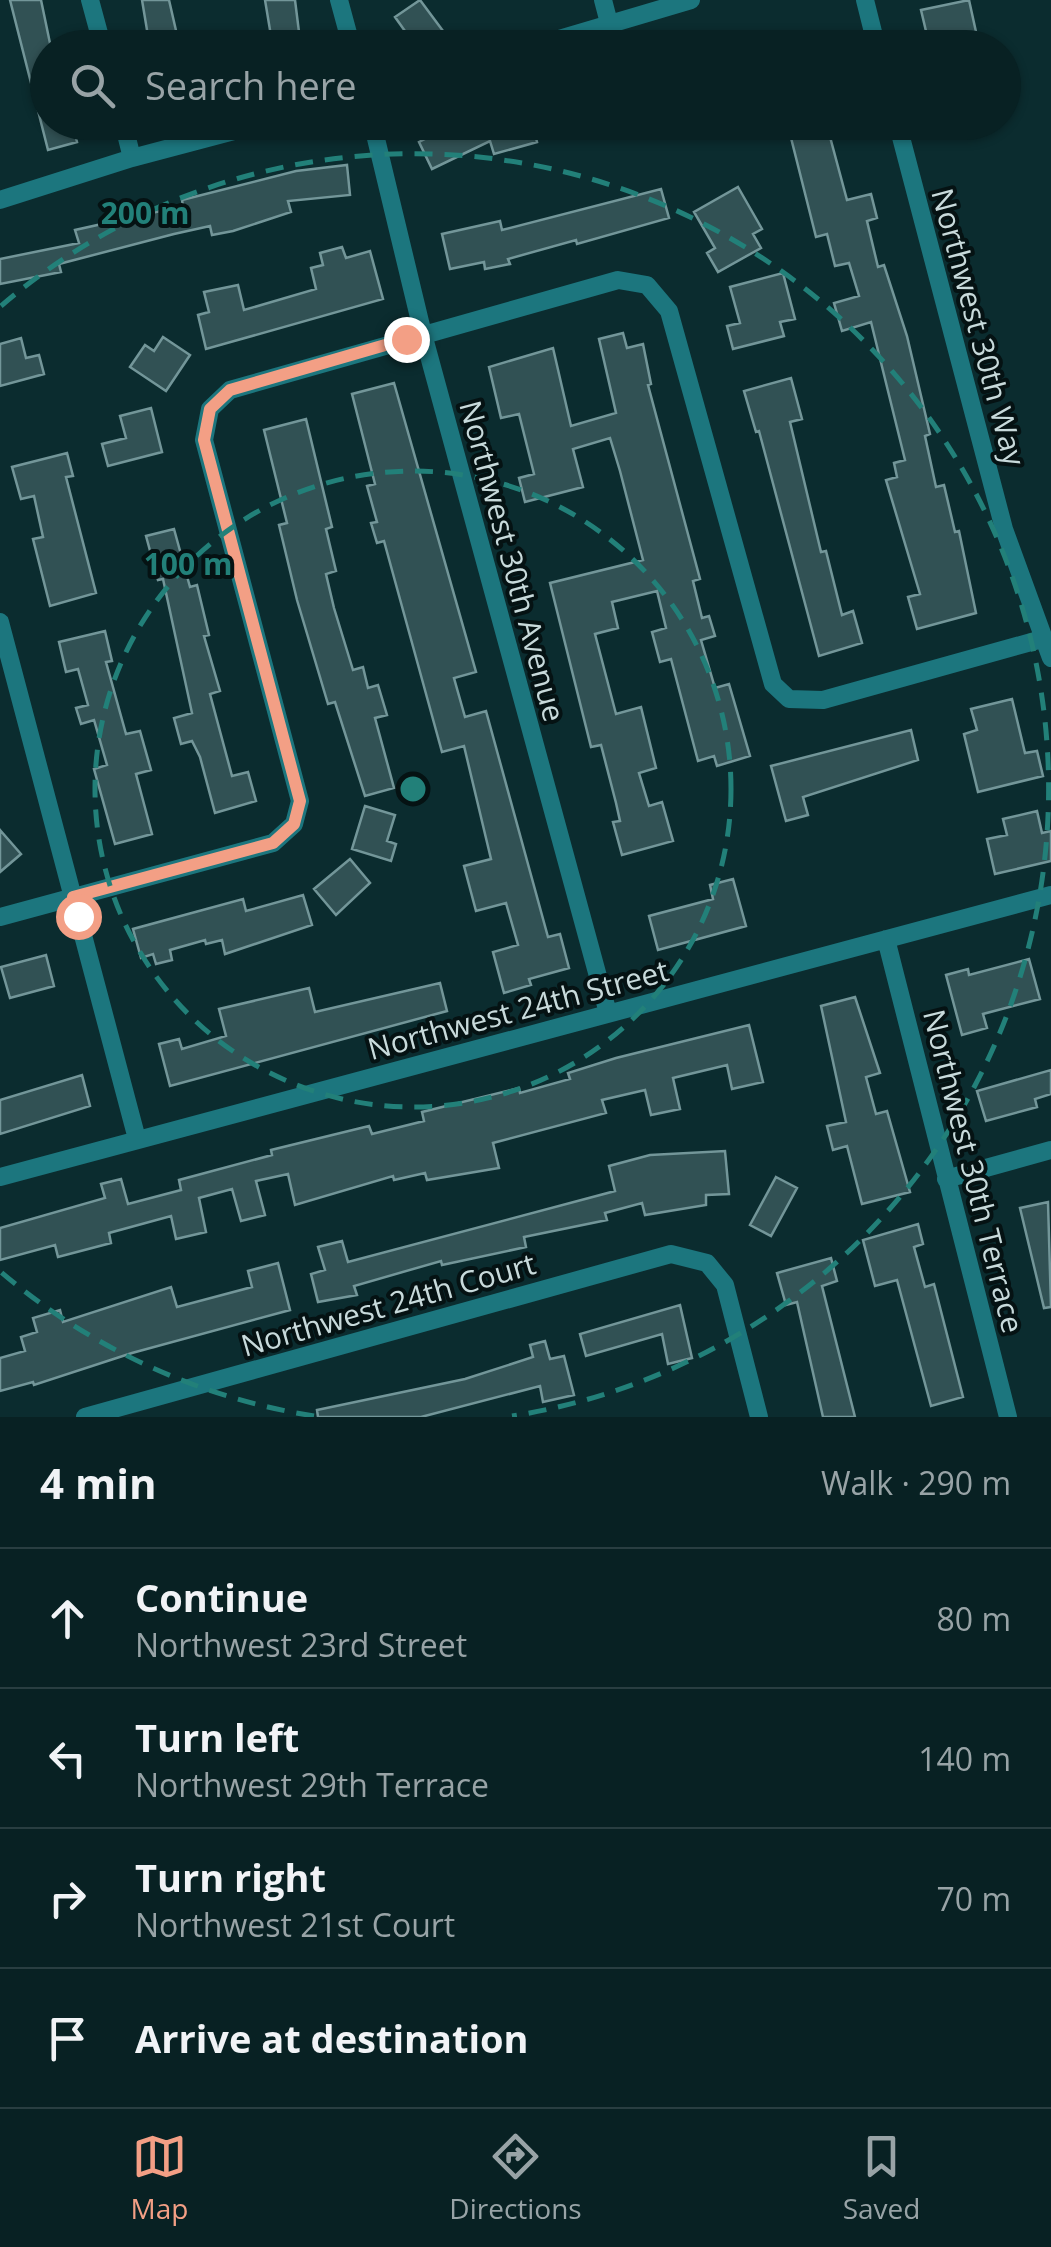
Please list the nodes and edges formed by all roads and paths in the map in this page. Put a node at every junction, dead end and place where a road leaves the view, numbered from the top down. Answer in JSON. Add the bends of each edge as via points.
{"nodes":[{"id":1,"x":90,"y":0,"type":"edge"},
{"id":2,"x":339,"y":0,"type":"edge"},
{"id":3,"x":603,"y":0,"type":"edge"},
{"id":4,"x":691,"y":0,"type":"edge"},
{"id":5,"x":865,"y":0,"type":"edge"},
{"id":6,"x":609,"y":23,"type":"junction"},
{"id":7,"x":98,"y":30,"type":"edge"},
{"id":8,"x":347,"y":30,"type":"edge"},
{"id":9,"x":587,"y":30,"type":"edge"},
{"id":10,"x":873,"y":30,"type":"edge"},
{"id":11,"x":128,"y":140,"type":"edge"},
{"id":12,"x":200,"y":140,"type":"edge"},
{"id":13,"x":376,"y":140,"type":"edge"},
{"id":14,"x":902,"y":140,"type":"edge"},
{"id":15,"x":132,"y":158,"type":"junction"},
{"id":16,"x":0,"y":200,"type":"edge"},
{"id":17,"x":423,"y":334,"type":"junction"},
{"id":18,"x":0,"y":622,"type":"edge"},
{"id":19,"x":1042,"y":639,"type":"junction"},
{"id":20,"x":1051,"y":658,"type":"edge"},
{"id":21,"x":5,"y":660,"type":"edge"},
{"id":22,"x":1051,"y":895,"type":"edge"},
{"id":23,"x":73,"y":897,"type":"junction"},
{"id":24,"x":0,"y":917,"type":"edge"},
{"id":25,"x":886,"y":939,"type":"junction"},
{"id":26,"x":608,"y":1013,"type":"junction"},
{"id":27,"x":138,"y":1140,"type":"junction"},
{"id":28,"x":1051,"y":1150,"type":"edge"},
{"id":29,"x":0,"y":1178,"type":"edge"},
{"id":30,"x":946,"y":1179,"type":"junction"},
{"id":31,"x":85,"y":1417,"type":"edge"},
{"id":32,"x":759,"y":1417,"type":"edge"},
{"id":33,"x":1008,"y":1417,"type":"edge"}],
"edges":[{"from":1,"to":7,"type":"street"},
{"from":2,"to":8,"type":"street"},
{"from":3,"to":6,"type":"street"},
{"from":4,"to":6,"type":"street"},
{"from":5,"to":10,"type":"street"},
{"from":6,"to":9,"type":"street"},
{"from":11,"to":15,"type":"street"},
{"from":12,"to":15,"type":"street"},
{"from":13,"to":17,"type":"street","name":"Northwest 30th Avenue"},
{"from":14,"to":19,"type":"street","name":"Northwest 30th Way","via":[[1004,529]]},
{"from":15,"to":16,"type":"street"},
{"from":17,"to":19,"type":"street","via":[[618,280],[647,285],[669,311],[773,684],[789,698],[822,700]]},
{"from":17,"to":23,"type":"street","via":[[230,390],[210,409],[204,440],[300,801],[294,824],[273,843]]},
{"from":17,"to":26,"type":"street","name":"Northwest 30th Avenue"},
{"from":18,"to":21,"type":"street"},
{"from":19,"to":20,"type":"street","name":"Northwest 30th Way"},
{"from":21,"to":23,"type":"street"},
{"from":22,"to":25,"type":"street","name":"Northwest 24th Street"},
{"from":23,"to":24,"type":"street"},
{"from":23,"to":27,"type":"street"},
{"from":25,"to":26,"type":"street","name":"Northwest 24th Street"},
{"from":25,"to":30,"type":"street","name":"Northwest 30th Terrace"},
{"from":26,"to":27,"type":"street","name":"Northwest 24th Street"},
{"from":27,"to":29,"type":"street","name":"Northwest 24th Street"},
{"from":28,"to":30,"type":"street"},
{"from":30,"to":33,"type":"street","name":"Northwest 30th Terrace"},
{"from":31,"to":32,"type":"street","name":"Northwest 24th Court","via":[[671,1254],[707,1262],[725,1285]]}]}
